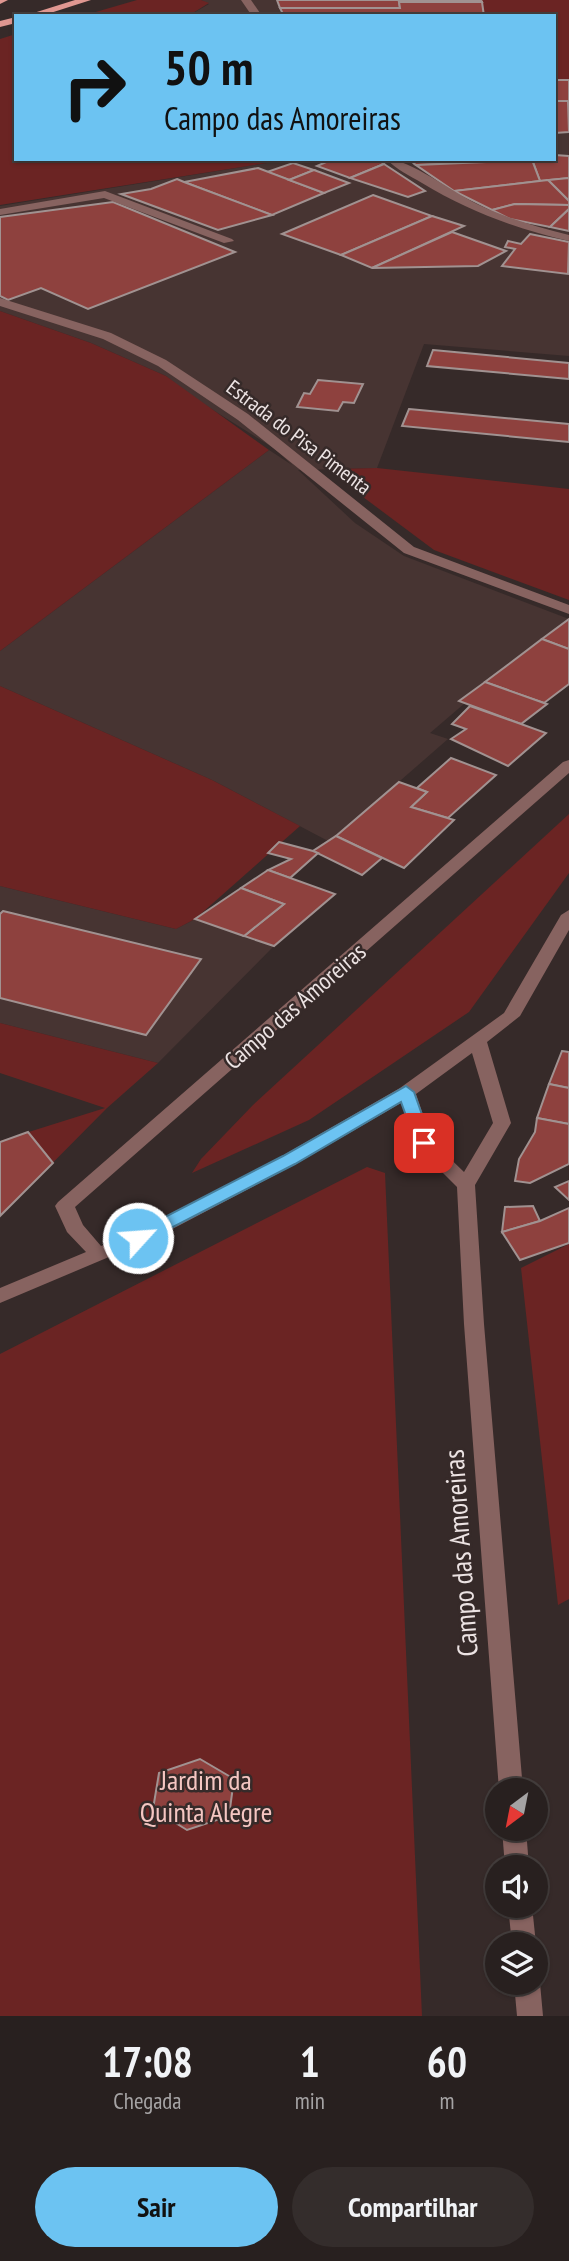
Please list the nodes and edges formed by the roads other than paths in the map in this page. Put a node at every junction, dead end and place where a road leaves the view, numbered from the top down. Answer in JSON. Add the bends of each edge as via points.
{"nodes":[{"id":1,"x":86,"y":0,"type":"edge"},
{"id":2,"x":36,"y":14,"type":"edge"},
{"id":3,"x":394,"y":161,"type":"edge"},
{"id":4,"x":0,"y":212,"type":"edge"},
{"id":5,"x":569,"y":238,"type":"edge"},
{"id":6,"x":228,"y":241,"type":"dead end"},
{"id":7,"x":0,"y":302,"type":"edge"},
{"id":8,"x":569,"y":610,"type":"edge"},
{"id":9,"x":569,"y":765,"type":"edge"},
{"id":10,"x":569,"y":915,"type":"edge"},
{"id":11,"x":478,"y":1042,"type":"junction"},
{"id":12,"x":406,"y":1092,"type":"junction"},
{"id":13,"x":466,"y":1185,"type":"junction"},
{"id":14,"x":99,"y":1255,"type":"junction"},
{"id":15,"x":0,"y":1296,"type":"edge"},
{"id":16,"x":510,"y":1778,"type":"edge"},
{"id":17,"x":528,"y":1995,"type":"edge"},
{"id":18,"x":530,"y":2016,"type":"edge"}],
"edges":[{"from":1,"to":2,"type":"main road"},
{"from":3,"to":5,"type":"street","via":[[495,218]]},
{"from":4,"to":6,"type":"street","via":[[105,194]]},
{"from":7,"to":8,"type":"street","name":"Estrada do Pisa Pimenta","via":[[107,336],[162,363],[243,417],[408,550]]},
{"from":9,"to":14,"type":"street","name":"Campo das Amoreiras","via":[[65,1206],[74,1228]]},
{"from":10,"to":11,"type":"street","via":[[511,1016]]},
{"from":11,"to":12,"type":"street"},
{"from":11,"to":13,"type":"street","via":[[502,1123]]},
{"from":12,"to":13,"type":"street","via":[[424,1143]]},
{"from":12,"to":14,"type":"street","via":[[277,1166]]},
{"from":13,"to":16,"type":"street","name":"Campo das Amoreiras"},
{"from":14,"to":15,"type":"street"},
{"from":17,"to":18,"type":"street"}]}
